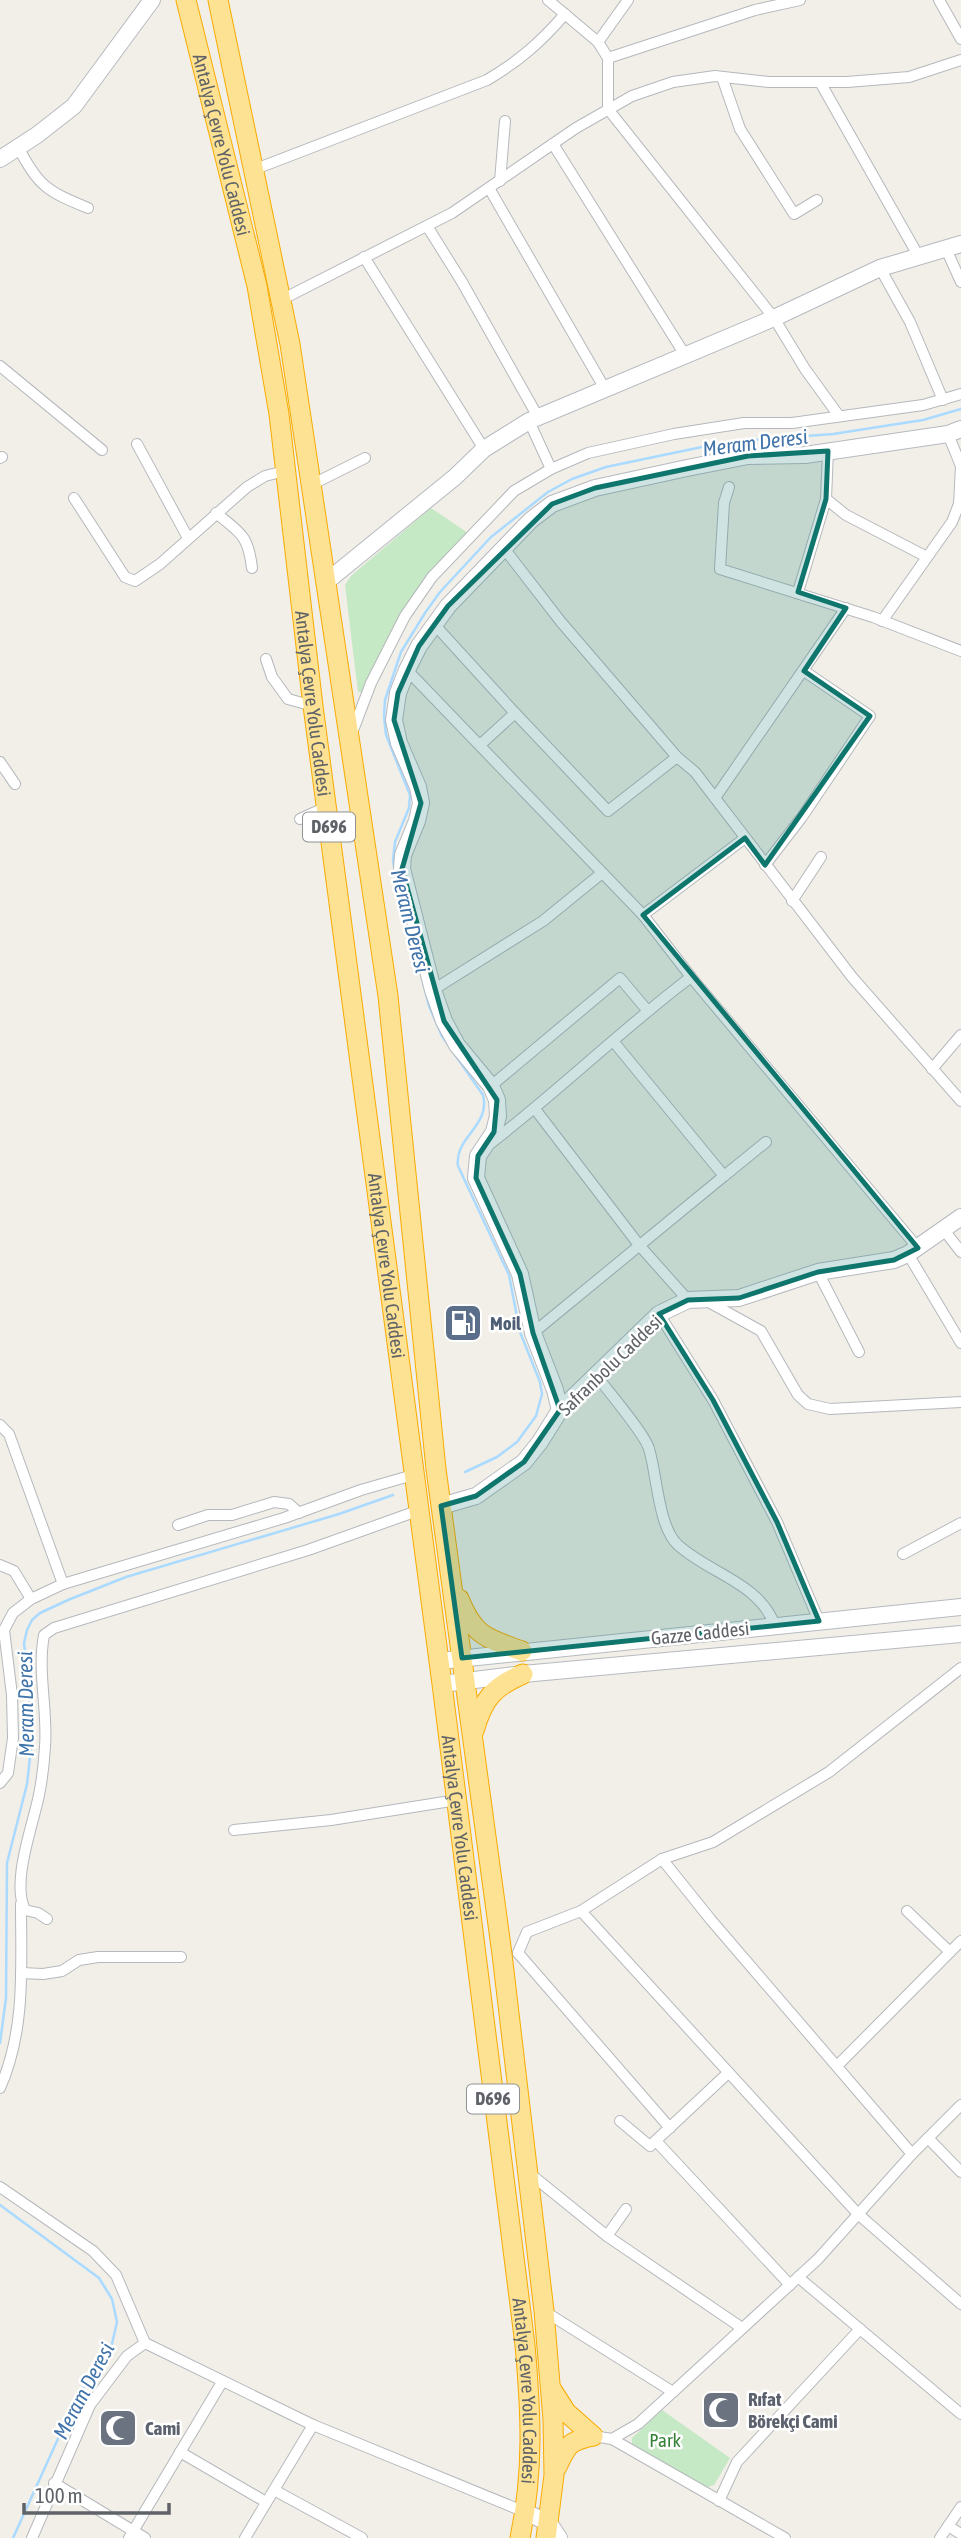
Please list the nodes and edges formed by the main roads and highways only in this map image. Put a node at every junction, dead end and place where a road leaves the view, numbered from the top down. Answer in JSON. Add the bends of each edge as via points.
{"nodes":[{"id":1,"x":186,"y":0,"type":"edge"},
{"id":2,"x":218,"y":0,"type":"edge"},
{"id":3,"x":451,"y":1579,"type":"junction"},
{"id":4,"x":522,"y":1651,"type":"road end"},
{"id":5,"x":523,"y":1674,"type":"road end"},
{"id":6,"x":472,"y":1739,"type":"junction"},
{"id":7,"x":550,"y":2386,"type":"junction"},
{"id":8,"x":554,"y":2475,"type":"junction"},
{"id":9,"x":551,"y":2533,"type":"edge"},
{"id":10,"x":520,"y":2538,"type":"edge"}],
"edges":[{"from":1,"to":10,"type":"highway","name":"Antalya Çevre Yolu Caddesi","number":"D696","via":[[257,286],[279,414],[526,2357],[532,2418],[530,2481]]},
{"from":2,"to":3,"type":"highway","name":"Antalya Çevre Yolu Caddesi","number":"D696","via":[[290,344],[326,582],[387,996]]},
{"from":3,"to":4,"type":"highway","via":[[481,1636]]},
{"from":3,"to":6,"type":"highway","name":"Antalya Çevre Yolu Caddesi","number":"D696"},
{"from":5,"to":6,"type":"highway","via":[[487,1699]]},
{"from":6,"to":7,"type":"highway","name":"Antalya Çevre Yolu Caddesi","number":"D696","via":[[510,1954]]},
{"from":7,"to":8,"type":"highway","name":"Antalya Çevre Yolu Caddesi","number":"D696"},
{"from":7,"to":8,"type":"highway","via":[[566,2412],[603,2437],[576,2440],[566,2447]]},
{"from":8,"to":9,"type":"highway","name":"Antalya Çevre Yolu Caddesi","number":"D696"}]}
